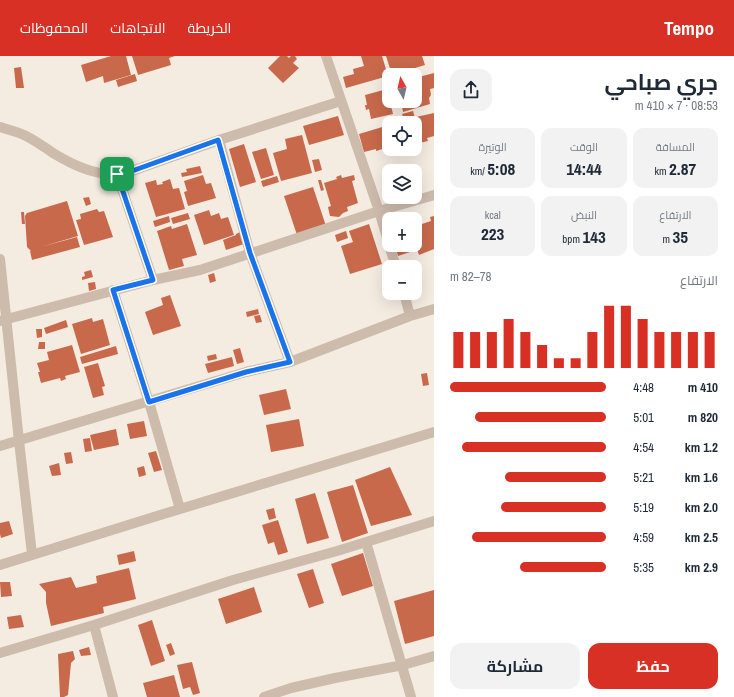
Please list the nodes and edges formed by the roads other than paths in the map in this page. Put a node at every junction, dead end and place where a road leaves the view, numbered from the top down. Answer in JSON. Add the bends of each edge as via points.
{"nodes":[{"id":1,"x":326,"y":56,"type":"edge"},
{"id":2,"x":341,"y":101,"type":"junction"},
{"id":3,"x":0,"y":127,"type":"edge"},
{"id":4,"x":218,"y":140,"type":"junction"},
{"id":5,"x":117,"y":174,"type":"junction"},
{"id":6,"x":434,"y":195,"type":"edge"},
{"id":7,"x":379,"y":212,"type":"junction"},
{"id":8,"x":382,"y":222,"type":"edge"},
{"id":9,"x":250,"y":253,"type":"junction"},
{"id":10,"x":0,"y":259,"type":"edge"},
{"id":11,"x":153,"y":280,"type":"junction"},
{"id":12,"x":113,"y":290,"type":"junction"},
{"id":13,"x":406,"y":300,"type":"edge"},
{"id":14,"x":434,"y":309,"type":"edge"},
{"id":15,"x":410,"y":316,"type":"junction"},
{"id":16,"x":3,"y":320,"type":"edge"},
{"id":17,"x":290,"y":362,"type":"junction"},
{"id":18,"x":149,"y":402,"type":"junction"},
{"id":19,"x":434,"y":432,"type":"edge"},
{"id":20,"x":19,"y":441,"type":"junction"},
{"id":21,"x":0,"y":446,"type":"edge"},
{"id":22,"x":180,"y":509,"type":"junction"},
{"id":23,"x":434,"y":520,"type":"edge"},
{"id":24,"x":366,"y":542,"type":"junction"},
{"id":25,"x":32,"y":554,"type":"junction"},
{"id":26,"x":0,"y":565,"type":"edge"},
{"id":27,"x":94,"y":625,"type":"junction"},
{"id":28,"x":0,"y":653,"type":"edge"},
{"id":29,"x":434,"y":656,"type":"edge"},
{"id":30,"x":402,"y":665,"type":"junction"},
{"id":31,"x":293,"y":693,"type":"edge"},
{"id":32,"x":113,"y":697,"type":"edge"},
{"id":33,"x":264,"y":697,"type":"edge"},
{"id":34,"x":411,"y":697,"type":"edge"}],
"edges":[{"from":1,"to":2,"type":"street"},
{"from":2,"to":4,"type":"street"},
{"from":2,"to":7,"type":"street"},
{"from":3,"to":5,"type":"street","via":[[27,136],[78,166],[104,174]]},
{"from":4,"to":5,"type":"street"},
{"from":4,"to":9,"type":"street"},
{"from":5,"to":11,"type":"street"},
{"from":6,"to":7,"type":"street"},
{"from":7,"to":8,"type":"street"},
{"from":7,"to":9,"type":"street"},
{"from":9,"to":11,"type":"street","via":[[200,270]]},
{"from":9,"to":17,"type":"street"},
{"from":10,"to":16,"type":"street"},
{"from":11,"to":12,"type":"street"},
{"from":12,"to":16,"type":"street"},
{"from":12,"to":18,"type":"street"},
{"from":13,"to":15,"type":"street"},
{"from":14,"to":15,"type":"street"},
{"from":15,"to":17,"type":"street"},
{"from":16,"to":20,"type":"street"},
{"from":17,"to":18,"type":"street","via":[[246,372]]},
{"from":18,"to":20,"type":"street"},
{"from":18,"to":22,"type":"street"},
{"from":19,"to":22,"type":"street"},
{"from":20,"to":21,"type":"street"},
{"from":20,"to":25,"type":"street"},
{"from":22,"to":25,"type":"street"},
{"from":23,"to":24,"type":"street"},
{"from":24,"to":27,"type":"street","via":[[233,580]]},
{"from":24,"to":30,"type":"street"},
{"from":25,"to":26,"type":"street"},
{"from":27,"to":28,"type":"street"},
{"from":27,"to":32,"type":"street"},
{"from":29,"to":30,"type":"street"},
{"from":30,"to":31,"type":"street","via":[[335,678]]},
{"from":30,"to":34,"type":"street"},
{"from":31,"to":33,"type":"street"}]}
